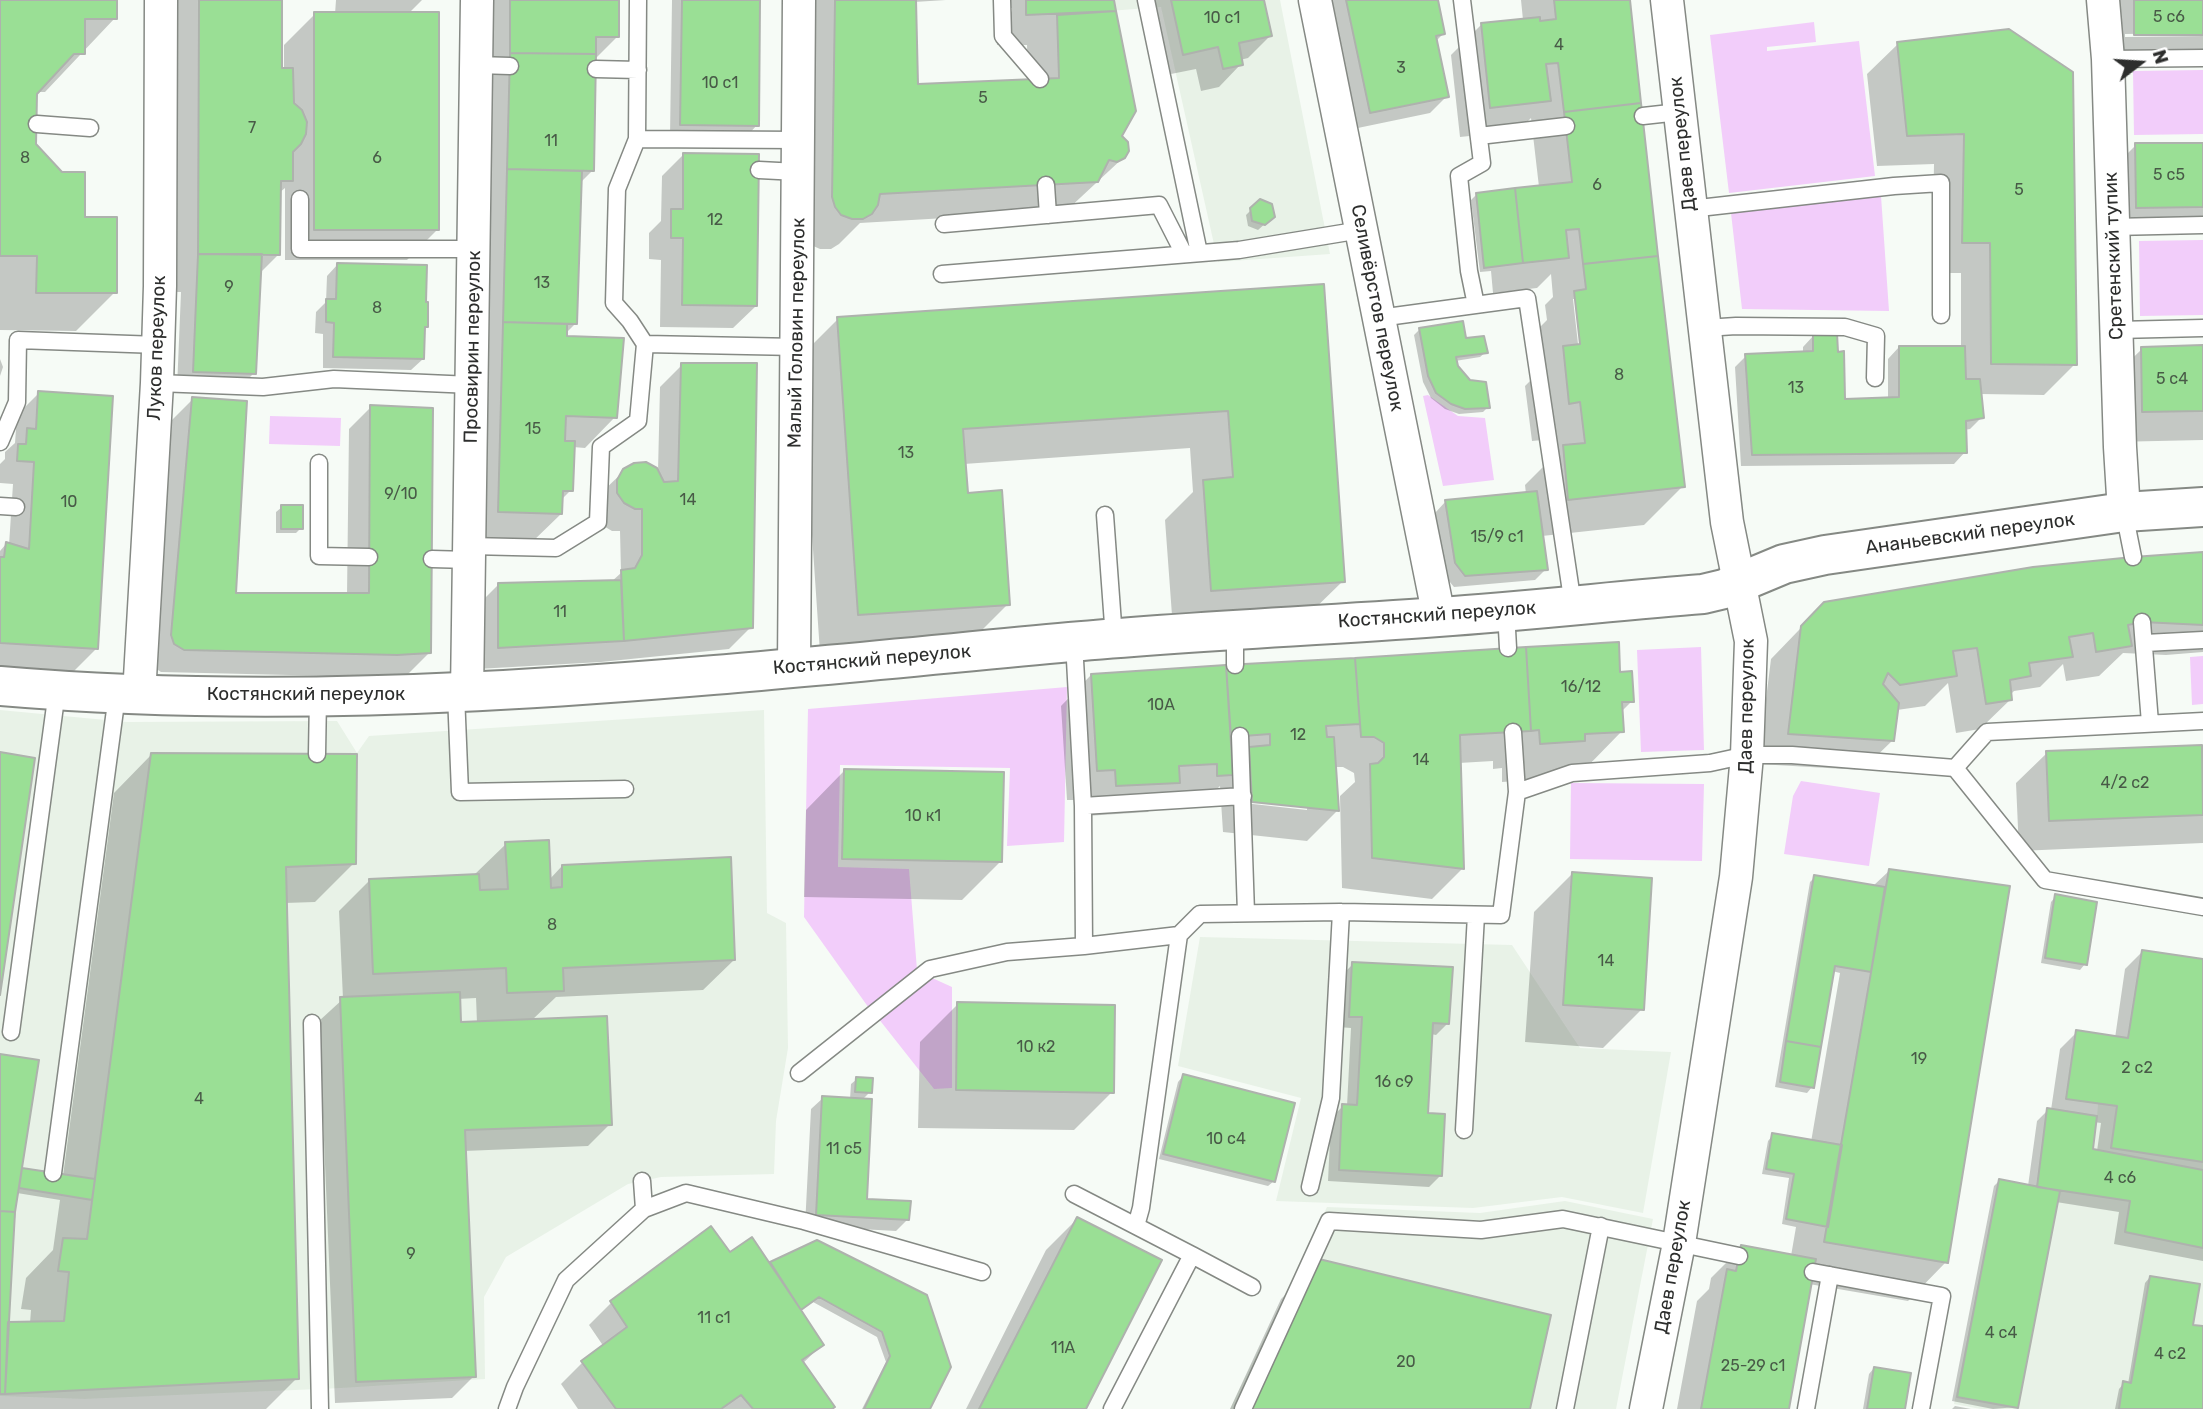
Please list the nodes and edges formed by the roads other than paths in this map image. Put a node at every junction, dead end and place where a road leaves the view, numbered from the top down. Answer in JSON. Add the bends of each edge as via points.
{"nodes":[{"id":1,"x":160,"y":0,"type":"edge"},
{"id":2,"x":477,"y":0,"type":"edge"},
{"id":3,"x":638,"y":0,"type":"edge"},
{"id":4,"x":799,"y":0,"type":"edge"},
{"id":5,"x":1002,"y":0,"type":"edge"},
{"id":6,"x":1146,"y":0,"type":"edge"},
{"id":7,"x":1315,"y":0,"type":"edge"},
{"id":8,"x":1462,"y":0,"type":"edge"},
{"id":9,"x":1667,"y":0,"type":"edge"},
{"id":10,"x":2103,"y":0,"type":"edge"},
{"id":11,"x":2203,"y":58,"type":"edge"},
{"id":12,"x":2108,"y":59,"type":"junction"},
{"id":13,"x":477,"y":65,"type":"junction"},
{"id":14,"x":510,"y":66,"type":"dead end"},
{"id":15,"x":596,"y":69,"type":"dead end"},
{"id":16,"x":638,"y":71,"type":"junction"},
{"id":17,"x":1040,"y":79,"type":"dead end"},
{"id":18,"x":1679,"y":112,"type":"junction"},
{"id":19,"x":1643,"y":116,"type":"dead end"},
{"id":20,"x":37,"y":124,"type":"dead end"},
{"id":21,"x":1566,"y":126,"type":"dead end"},
{"id":22,"x":90,"y":128,"type":"dead end"},
{"id":23,"x":1479,"y":136,"type":"junction"},
{"id":24,"x":637,"y":139,"type":"junction"},
{"id":25,"x":799,"y":140,"type":"junction"},
{"id":26,"x":759,"y":170,"type":"dead end"},
{"id":27,"x":798,"y":172,"type":"junction"},
{"id":28,"x":1046,"y":184,"type":"dead end"},
{"id":29,"x":299,"y":199,"type":"dead end"},
{"id":30,"x":1690,"y":209,"type":"junction"},
{"id":31,"x":1048,"y":215,"type":"junction"},
{"id":32,"x":944,"y":225,"type":"dead end"},
{"id":33,"x":2203,"y":225,"type":"edge"},
{"id":34,"x":2113,"y":227,"type":"junction"},
{"id":35,"x":1361,"y":230,"type":"junction"},
{"id":36,"x":474,"y":249,"type":"junction"},
{"id":37,"x":1191,"y":254,"type":"junction"},
{"id":38,"x":942,"y":274,"type":"dead end"},
{"id":39,"x":1476,"y":305,"type":"junction"},
{"id":40,"x":1941,"y":315,"type":"dead end"},
{"id":41,"x":1379,"y":318,"type":"junction"},
{"id":42,"x":1705,"y":328,"type":"junction"},
{"id":43,"x":2203,"y":328,"type":"edge"},
{"id":44,"x":2117,"y":330,"type":"junction"},
{"id":45,"x":645,"y":344,"type":"junction"},
{"id":46,"x":158,"y":345,"type":"junction"},
{"id":47,"x":797,"y":347,"type":"junction"},
{"id":48,"x":1875,"y":378,"type":"dead end"},
{"id":49,"x":157,"y":383,"type":"junction"},
{"id":50,"x":472,"y":385,"type":"junction"},
{"id":51,"x":1,"y":442,"type":"edge"},
{"id":52,"x":319,"y":463,"type":"dead end"},
{"id":53,"x":2203,"y":507,"type":"edge"},
{"id":54,"x":2124,"y":512,"type":"junction"},
{"id":55,"x":1105,"y":514,"type":"dead end"},
{"id":56,"x":470,"y":553,"type":"junction"},
{"id":57,"x":369,"y":557,"type":"dead end"},
{"id":58,"x":2133,"y":557,"type":"dead end"},
{"id":59,"x":432,"y":559,"type":"dead end"},
{"id":60,"x":1740,"y":581,"type":"junction"},
{"id":61,"x":1573,"y":605,"type":"junction"},
{"id":62,"x":1506,"y":611,"type":"junction"},
{"id":63,"x":1439,"y":617,"type":"junction"},
{"id":64,"x":2142,"y":622,"type":"dead end"},
{"id":65,"x":1114,"y":638,"type":"junction"},
{"id":66,"x":2203,"y":640,"type":"edge"},
{"id":67,"x":1074,"y":642,"type":"junction"},
{"id":68,"x":2145,"y":643,"type":"junction"},
{"id":69,"x":1508,"y":648,"type":"dead end"},
{"id":70,"x":794,"y":667,"type":"junction"},
{"id":71,"x":0,"y":686,"type":"edge"},
{"id":72,"x":57,"y":691,"type":"junction"},
{"id":73,"x":461,"y":694,"type":"junction"},
{"id":74,"x":128,"y":695,"type":"junction"},
{"id":75,"x":317,"y":697,"type":"junction"},
{"id":76,"x":2203,"y":721,"type":"edge"},
{"id":77,"x":2150,"y":723,"type":"junction"},
{"id":78,"x":1513,"y":732,"type":"dead end"},
{"id":79,"x":1240,"y":736,"type":"dead end"},
{"id":80,"x":317,"y":754,"type":"dead end"},
{"id":81,"x":1747,"y":755,"type":"junction"},
{"id":82,"x":1955,"y":768,"type":"junction"},
{"id":83,"x":625,"y":789,"type":"dead end"},
{"id":84,"x":1517,"y":792,"type":"junction"},
{"id":85,"x":1243,"y":796,"type":"junction"},
{"id":86,"x":1083,"y":806,"type":"junction"},
{"id":87,"x":2203,"y":907,"type":"edge"},
{"id":88,"x":1341,"y":912,"type":"junction"},
{"id":89,"x":1246,"y":913,"type":"junction"},
{"id":90,"x":1475,"y":915,"type":"junction"},
{"id":91,"x":1179,"y":935,"type":"junction"},
{"id":92,"x":1084,"y":946,"type":"junction"},
{"id":93,"x":312,"y":1023,"type":"dead end"},
{"id":94,"x":11,"y":1032,"type":"dead end"},
{"id":95,"x":799,"y":1073,"type":"dead end"},
{"id":96,"x":1464,"y":1130,"type":"dead end"},
{"id":97,"x":53,"y":1173,"type":"dead end"},
{"id":98,"x":642,"y":1181,"type":"dead end"},
{"id":99,"x":1310,"y":1187,"type":"dead end"},
{"id":100,"x":1074,"y":1194,"type":"dead end"},
{"id":101,"x":644,"y":1209,"type":"junction"},
{"id":102,"x":1136,"y":1226,"type":"junction"},
{"id":103,"x":1601,"y":1226,"type":"junction"},
{"id":104,"x":1679,"y":1243,"type":"junction"},
{"id":105,"x":1192,"y":1255,"type":"junction"},
{"id":106,"x":1739,"y":1256,"type":"dead end"},
{"id":107,"x":982,"y":1272,"type":"dead end"},
{"id":108,"x":1814,"y":1272,"type":"dead end"},
{"id":109,"x":1830,"y":1275,"type":"junction"},
{"id":110,"x":1252,"y":1287,"type":"dead end"},
{"id":111,"x":320,"y":1409,"type":"edge"},
{"id":112,"x":507,"y":1409,"type":"edge"},
{"id":113,"x":1112,"y":1409,"type":"edge"},
{"id":114,"x":1243,"y":1409,"type":"edge"},
{"id":115,"x":1564,"y":1409,"type":"edge"},
{"id":116,"x":1646,"y":1409,"type":"edge"},
{"id":117,"x":1806,"y":1409,"type":"edge"},
{"id":118,"x":1921,"y":1409,"type":"edge"}],
"edges":[{"from":1,"to":46,"type":"street","name":"Луков переулок"},
{"from":2,"to":13,"type":"street","name":"Просвирин переулок"},
{"from":3,"to":16,"type":"lane"},
{"from":4,"to":25,"type":"street","name":"Малый Головин переулок"},
{"from":5,"to":17,"type":"lane","via":[[1003,36]]},
{"from":6,"to":37,"type":"lane"},
{"from":7,"to":35,"type":"street","name":"Селивёрстов переулок"},
{"from":8,"to":23,"type":"lane"},
{"from":9,"to":18,"type":"street","name":"Даев переулок"},
{"from":10,"to":12,"type":"street","name":"Сретенский тупик"},
{"from":11,"to":12,"type":"lane"},
{"from":12,"to":34,"type":"street","name":"Сретенский тупик"},
{"from":13,"to":14,"type":"lane"},
{"from":13,"to":36,"type":"street","name":"Просвирин переулок"},
{"from":15,"to":16,"type":"lane"},
{"from":16,"to":24,"type":"lane"},
{"from":18,"to":19,"type":"lane"},
{"from":18,"to":30,"type":"street","name":"Даев переулок"},
{"from":20,"to":22,"type":"lane"},
{"from":21,"to":23,"type":"lane"},
{"from":23,"to":39,"type":"lane","via":[[1482,163],[1459,176]]},
{"from":24,"to":25,"type":"lane"},
{"from":24,"to":45,"type":"lane","via":[[617,189],[614,303]]},
{"from":25,"to":27,"type":"street","name":"Малый Головин переулок"},
{"from":26,"to":27,"type":"lane"},
{"from":27,"to":47,"type":"street","name":"Малый Головин переулок"},
{"from":28,"to":31,"type":"lane"},
{"from":29,"to":36,"type":"lane","via":[[300,249]]},
{"from":30,"to":40,"type":"lane","via":[[1941,183]]},
{"from":30,"to":42,"type":"street","name":"Даев переулок"},
{"from":31,"to":32,"type":"lane"},
{"from":31,"to":37,"type":"lane","via":[[1159,205]]},
{"from":33,"to":34,"type":"lane"},
{"from":34,"to":44,"type":"street","name":"Сретенский тупик"},
{"from":35,"to":37,"type":"lane"},
{"from":35,"to":41,"type":"street","name":"Селивёрстов переулок"},
{"from":36,"to":50,"type":"street","name":"Просвирин переулок"},
{"from":37,"to":38,"type":"lane"},
{"from":39,"to":41,"type":"lane"},
{"from":39,"to":61,"type":"lane","via":[[1527,298]]},
{"from":41,"to":63,"type":"street","name":"Селивёрстов переулок"},
{"from":42,"to":48,"type":"lane","via":[[1845,327],[1876,336]]},
{"from":42,"to":60,"type":"street","name":"Даев переулок","via":[[1727,522]]},
{"from":43,"to":44,"type":"lane"},
{"from":44,"to":54,"type":"street","name":"Сретенский тупик"},
{"from":45,"to":47,"type":"lane"},
{"from":45,"to":56,"type":"lane","via":[[638,421],[601,447],[598,522],[556,548]]},
{"from":46,"to":49,"type":"street","name":"Луков переулок"},
{"from":46,"to":51,"type":"lane","via":[[18,340],[17,402]]},
{"from":47,"to":70,"type":"street","name":"Малый Головин переулок"},
{"from":49,"to":50,"type":"lane","via":[[263,387],[334,379]]},
{"from":49,"to":74,"type":"street","name":"Луков переулок"},
{"from":50,"to":56,"type":"street","name":"Просвирин переулок"},
{"from":52,"to":57,"type":"lane","via":[[319,556]]},
{"from":53,"to":54,"type":"street","name":"Ананьевский переулок"},
{"from":54,"to":58,"type":"lane"},
{"from":54,"to":60,"type":"street","name":"Ананьевский переулок","via":[[1825,555]]},
{"from":55,"to":65,"type":"lane"},
{"from":56,"to":59,"type":"lane"},
{"from":56,"to":73,"type":"street","name":"Просвирин переулок"},
{"from":60,"to":61,"type":"street","name":"Костянский переулок","via":[[1703,594]]},
{"from":60,"to":81,"type":"street","name":"Даев переулок","via":[[1751,641]]},
{"from":61,"to":62,"type":"street","name":"Костянский переулок"},
{"from":62,"to":63,"type":"street","name":"Костянский переулок"},
{"from":62,"to":69,"type":"lane"},
{"from":63,"to":65,"type":"street","name":"Костянский переулок","via":[[1235,647]]},
{"from":64,"to":68,"type":"lane"},
{"from":65,"to":67,"type":"street","name":"Костянский переулок"},
{"from":66,"to":68,"type":"lane"},
{"from":67,"to":70,"type":"street","name":"Костянский переулок"},
{"from":67,"to":86,"type":"lane"},
{"from":68,"to":77,"type":"lane"},
{"from":70,"to":73,"type":"street","name":"Костянский переулок"},
{"from":71,"to":72,"type":"street","name":"Костянский переулок"},
{"from":72,"to":74,"type":"street","name":"Костянский переулок"},
{"from":72,"to":94,"type":"lane"},
{"from":73,"to":75,"type":"street","name":"Костянский переулок"},
{"from":73,"to":83,"type":"lane","via":[[460,792]]},
{"from":74,"to":75,"type":"street","name":"Костянский переулок"},
{"from":74,"to":97,"type":"lane"},
{"from":75,"to":80,"type":"lane"},
{"from":76,"to":77,"type":"lane"},
{"from":77,"to":82,"type":"lane","via":[[1987,732]]},
{"from":78,"to":84,"type":"lane"},
{"from":79,"to":85,"type":"lane"},
{"from":81,"to":82,"type":"lane"},
{"from":81,"to":84,"type":"lane","via":[[1710,763],[1572,773]]},
{"from":81,"to":104,"type":"street","name":"Даев переулок","via":[[1736,877]]},
{"from":82,"to":87,"type":"lane","via":[[2045,880]]},
{"from":84,"to":90,"type":"lane","via":[[1501,915]]},
{"from":85,"to":86,"type":"lane"},
{"from":85,"to":89,"type":"lane"},
{"from":86,"to":92,"type":"lane"},
{"from":88,"to":89,"type":"lane"},
{"from":88,"to":90,"type":"lane"},
{"from":88,"to":99,"type":"lane","via":[[1331,1098]]},
{"from":89,"to":91,"type":"lane","via":[[1200,914]]},
{"from":90,"to":96,"type":"lane"},
{"from":91,"to":92,"type":"lane"},
{"from":91,"to":102,"type":"lane"},
{"from":92,"to":95,"type":"lane","via":[[1007,952],[930,969]]},
{"from":93,"to":111,"type":"lane"},
{"from":98,"to":101,"type":"lane"},
{"from":100,"to":102,"type":"lane"},
{"from":101,"to":107,"type":"lane","via":[[685,1193],[804,1221]]},
{"from":101,"to":112,"type":"lane","via":[[566,1280]]},
{"from":102,"to":105,"type":"lane"},
{"from":103,"to":104,"type":"lane"},
{"from":103,"to":114,"type":"lane","via":[[1563,1219],[1481,1230],[1329,1221]]},
{"from":103,"to":115,"type":"lane"},
{"from":104,"to":106,"type":"lane"},
{"from":104,"to":116,"type":"street","name":"Даев переулок"},
{"from":105,"to":110,"type":"lane"},
{"from":105,"to":113,"type":"lane"},
{"from":108,"to":109,"type":"lane"},
{"from":109,"to":117,"type":"lane"},
{"from":109,"to":118,"type":"lane","via":[[1942,1296]]}]}
